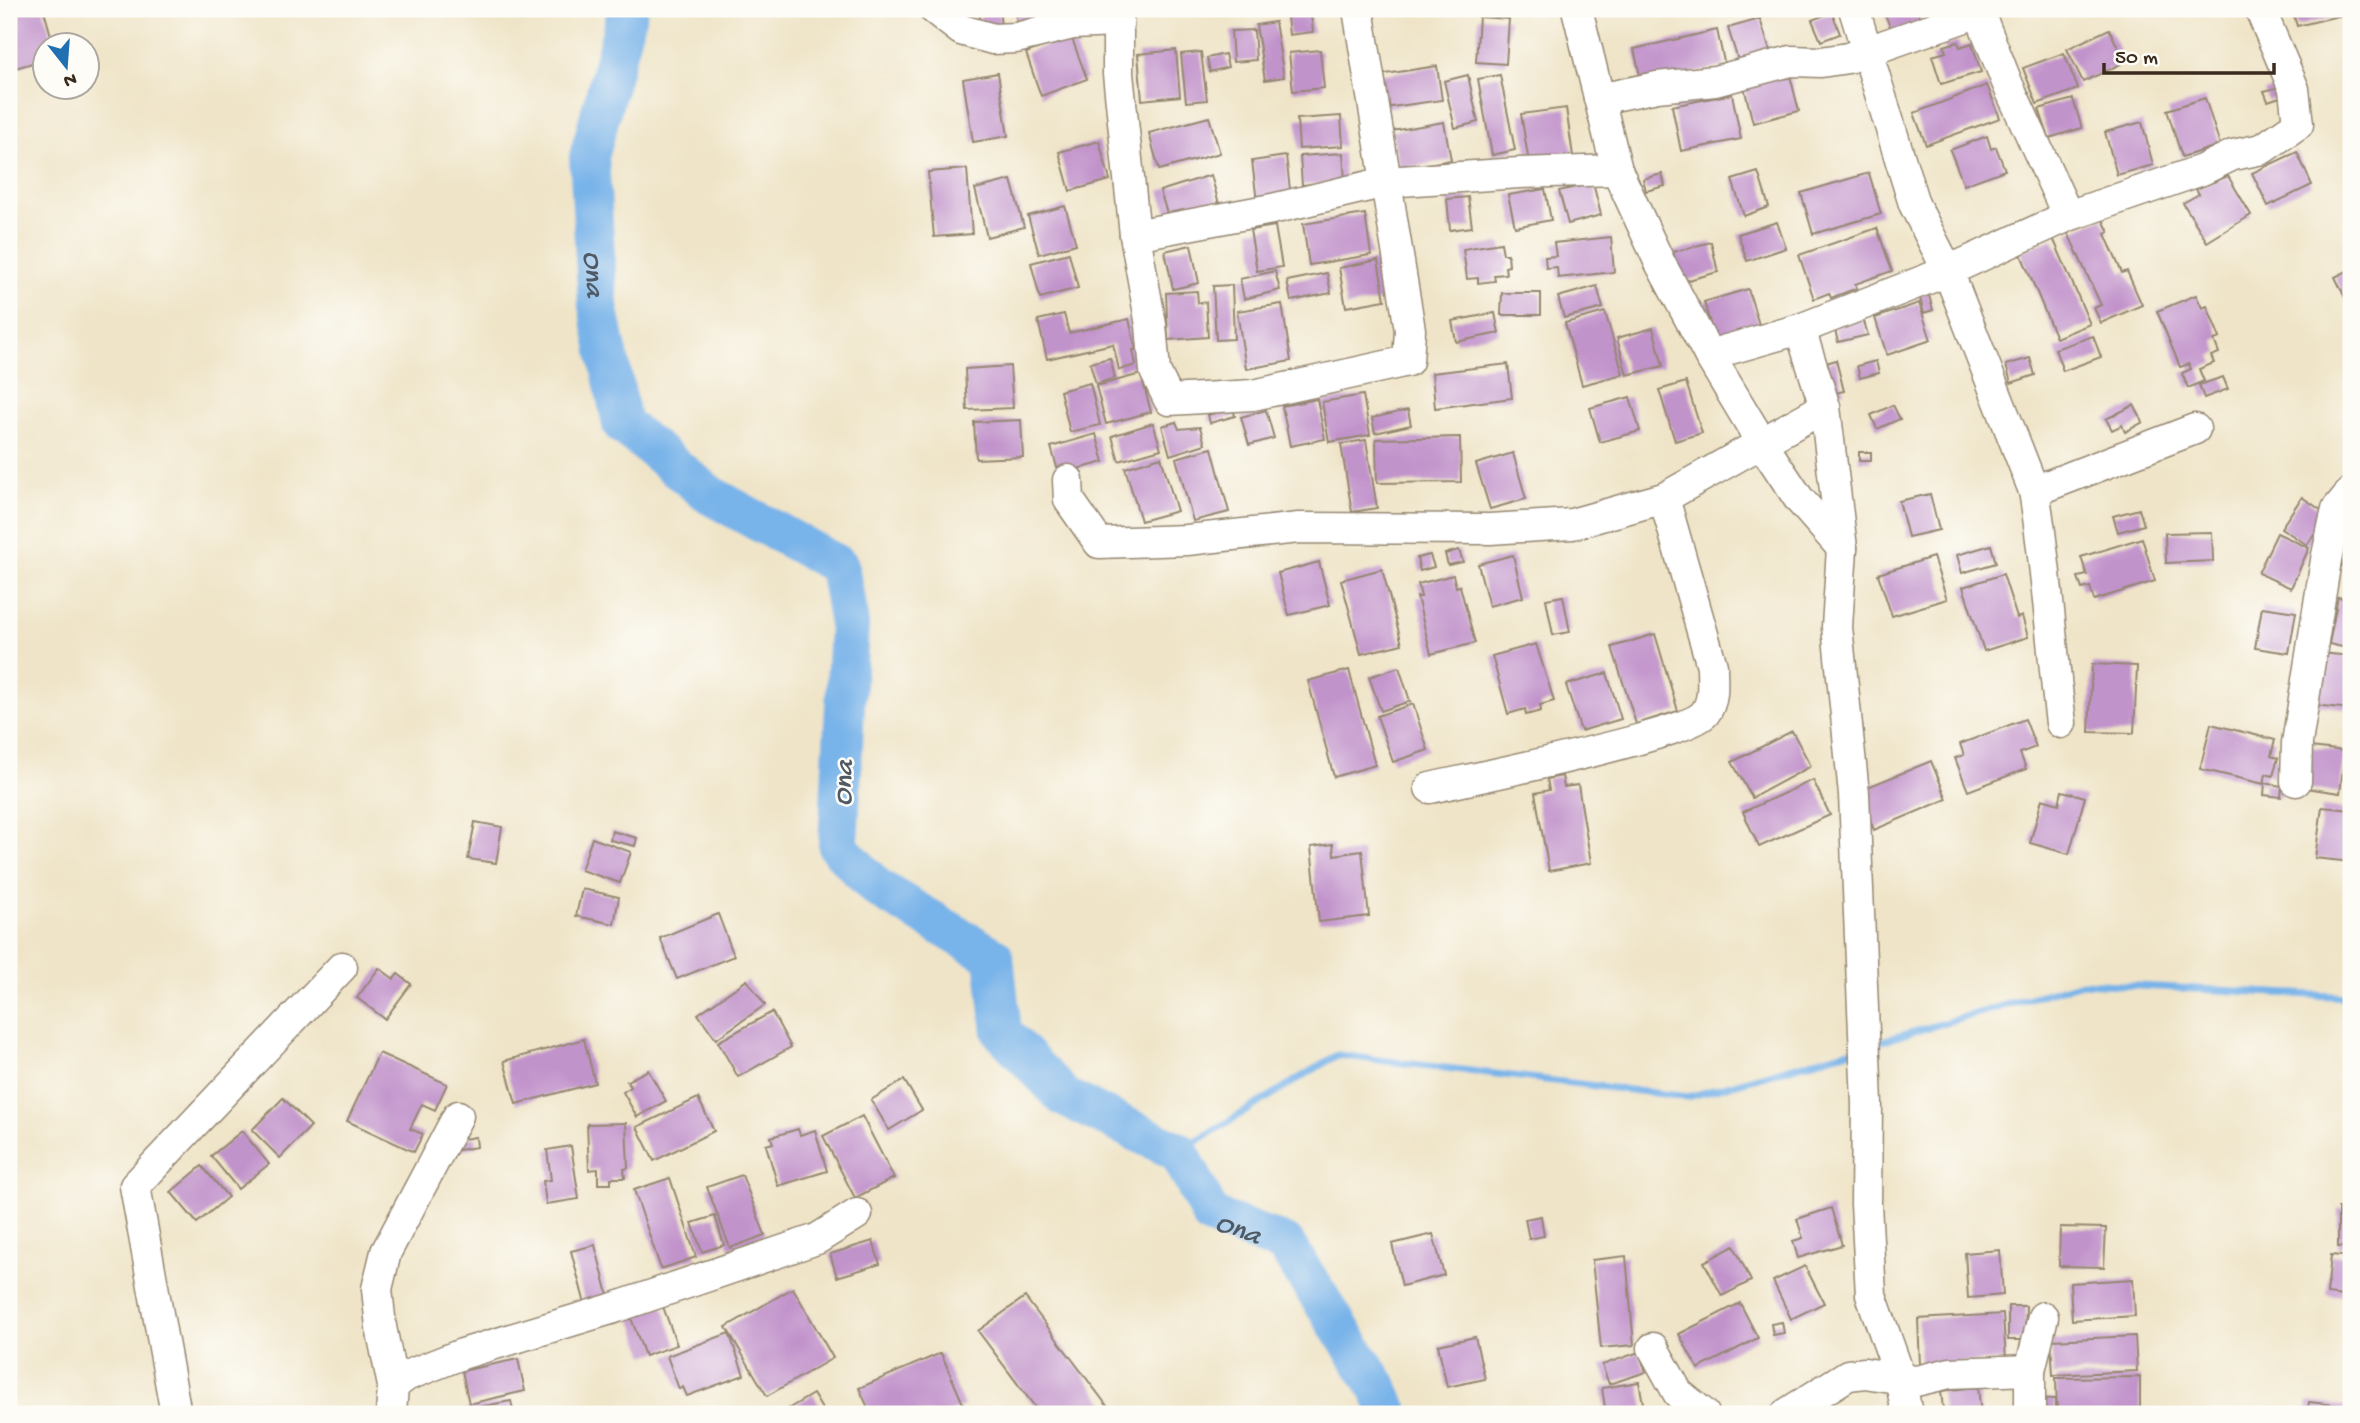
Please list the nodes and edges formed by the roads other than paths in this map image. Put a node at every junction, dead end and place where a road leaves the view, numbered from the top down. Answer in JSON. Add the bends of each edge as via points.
{"nodes":[{"id":1,"x":934,"y":9,"type":"edge"},
{"id":2,"x":1359,"y":9,"type":"edge"},
{"id":3,"x":1577,"y":9,"type":"edge"},
{"id":4,"x":1854,"y":9,"type":"edge"},
{"id":5,"x":2260,"y":9,"type":"edge"},
{"id":6,"x":1982,"y":10,"type":"edge"},
{"id":7,"x":1117,"y":15,"type":"edge"},
{"id":8,"x":1867,"y":51,"type":"junction"},
{"id":9,"x":1599,"y":99,"type":"junction"},
{"id":10,"x":1617,"y":170,"type":"junction"},
{"id":11,"x":1386,"y":182,"type":"junction"},
{"id":12,"x":2068,"y":216,"type":"junction"},
{"id":13,"x":1135,"y":235,"type":"junction"},
{"id":14,"x":1948,"y":271,"type":"junction"},
{"id":15,"x":1800,"y":329,"type":"junction"},
{"id":16,"x":1709,"y":355,"type":"junction"},
{"id":17,"x":1825,"y":407,"type":"junction"},
{"id":18,"x":2195,"y":429,"type":"dead end"},
{"id":19,"x":1763,"y":445,"type":"junction"},
{"id":20,"x":1069,"y":480,"type":"dead end"},
{"id":21,"x":2034,"y":491,"type":"junction"},
{"id":22,"x":2351,"y":492,"type":"edge"},
{"id":23,"x":1664,"y":498,"type":"junction"},
{"id":24,"x":1842,"y":548,"type":"junction"},
{"id":25,"x":2061,"y":723,"type":"dead end"},
{"id":26,"x":2296,"y":781,"type":"dead end"},
{"id":27,"x":1430,"y":788,"type":"dead end"},
{"id":28,"x":342,"y":967,"type":"dead end"},
{"id":29,"x":458,"y":1116,"type":"dead end"},
{"id":30,"x":857,"y":1214,"type":"dead end"},
{"id":31,"x":2043,"y":1317,"type":"dead end"},
{"id":32,"x":1653,"y":1348,"type":"dead end"},
{"id":33,"x":2030,"y":1370,"type":"junction"},
{"id":34,"x":1900,"y":1377,"type":"junction"},
{"id":35,"x":392,"y":1400,"type":"edge"},
{"id":36,"x":176,"y":1414,"type":"edge"},
{"id":37,"x":1704,"y":1414,"type":"edge"},
{"id":38,"x":1786,"y":1414,"type":"edge"},
{"id":39,"x":1907,"y":1414,"type":"edge"},
{"id":40,"x":2030,"y":1414,"type":"edge"}],
"edges":[{"from":1,"to":7,"type":"street","via":[[961,30],[993,39]]},
{"from":2,"to":11,"type":"street"},
{"from":3,"to":9,"type":"street"},
{"from":4,"to":8,"type":"street"},
{"from":5,"to":12,"type":"street","via":[[2294,89],[2298,124],[2262,149],[2233,155]]},
{"from":6,"to":8,"type":"street"},
{"from":6,"to":12,"type":"street","via":[[2008,85]]},
{"from":7,"to":13,"type":"street","via":[[1118,74]]},
{"from":8,"to":9,"type":"street","via":[[1821,62],[1791,61],[1715,81]]},
{"from":8,"to":14,"type":"street","via":[[1914,204]]},
{"from":9,"to":10,"type":"street"},
{"from":10,"to":11,"type":"street"},
{"from":10,"to":16,"type":"street"},
{"from":11,"to":13,"type":"street"},
{"from":11,"to":13,"type":"street","via":[[1410,330],[1408,360],[1361,373],[1253,395],[1169,400],[1155,371]]},
{"from":12,"to":14,"type":"street"},
{"from":14,"to":15,"type":"street"},
{"from":14,"to":21,"type":"street"},
{"from":15,"to":16,"type":"street"},
{"from":15,"to":17,"type":"street"},
{"from":16,"to":19,"type":"street"},
{"from":17,"to":19,"type":"street"},
{"from":17,"to":24,"type":"street"},
{"from":18,"to":21,"type":"street"},
{"from":19,"to":23,"type":"street"},
{"from":19,"to":24,"type":"street","via":[[1799,499]]},
{"from":20,"to":23,"type":"street","via":[[1069,500],[1099,542],[1187,540],[1299,528],[1490,529],[1572,524]]},
{"from":21,"to":25,"type":"street","via":[[2046,560]]},
{"from":22,"to":26,"type":"street","via":[[2337,509],[2326,560],[2297,743]]},
{"from":23,"to":27,"type":"street","via":[[1712,666],[1712,692],[1705,713],[1655,735]]},
{"from":24,"to":34,"type":"street","via":[[1837,626],[1854,794],[1871,1295]]},
{"from":28,"to":36,"type":"street","via":[[135,1186]]},
{"from":29,"to":35,"type":"street","via":[[386,1252],[377,1289]]},
{"from":30,"to":35,"type":"street","via":[[817,1239],[406,1376]]},
{"from":31,"to":33,"type":"street"},
{"from":32,"to":37,"type":"street","via":[[1678,1393]]},
{"from":33,"to":34,"type":"street","via":[[1950,1373],[1916,1381]]},
{"from":33,"to":40,"type":"street"},
{"from":34,"to":38,"type":"street","via":[[1848,1375]]},
{"from":34,"to":39,"type":"street"}]}
